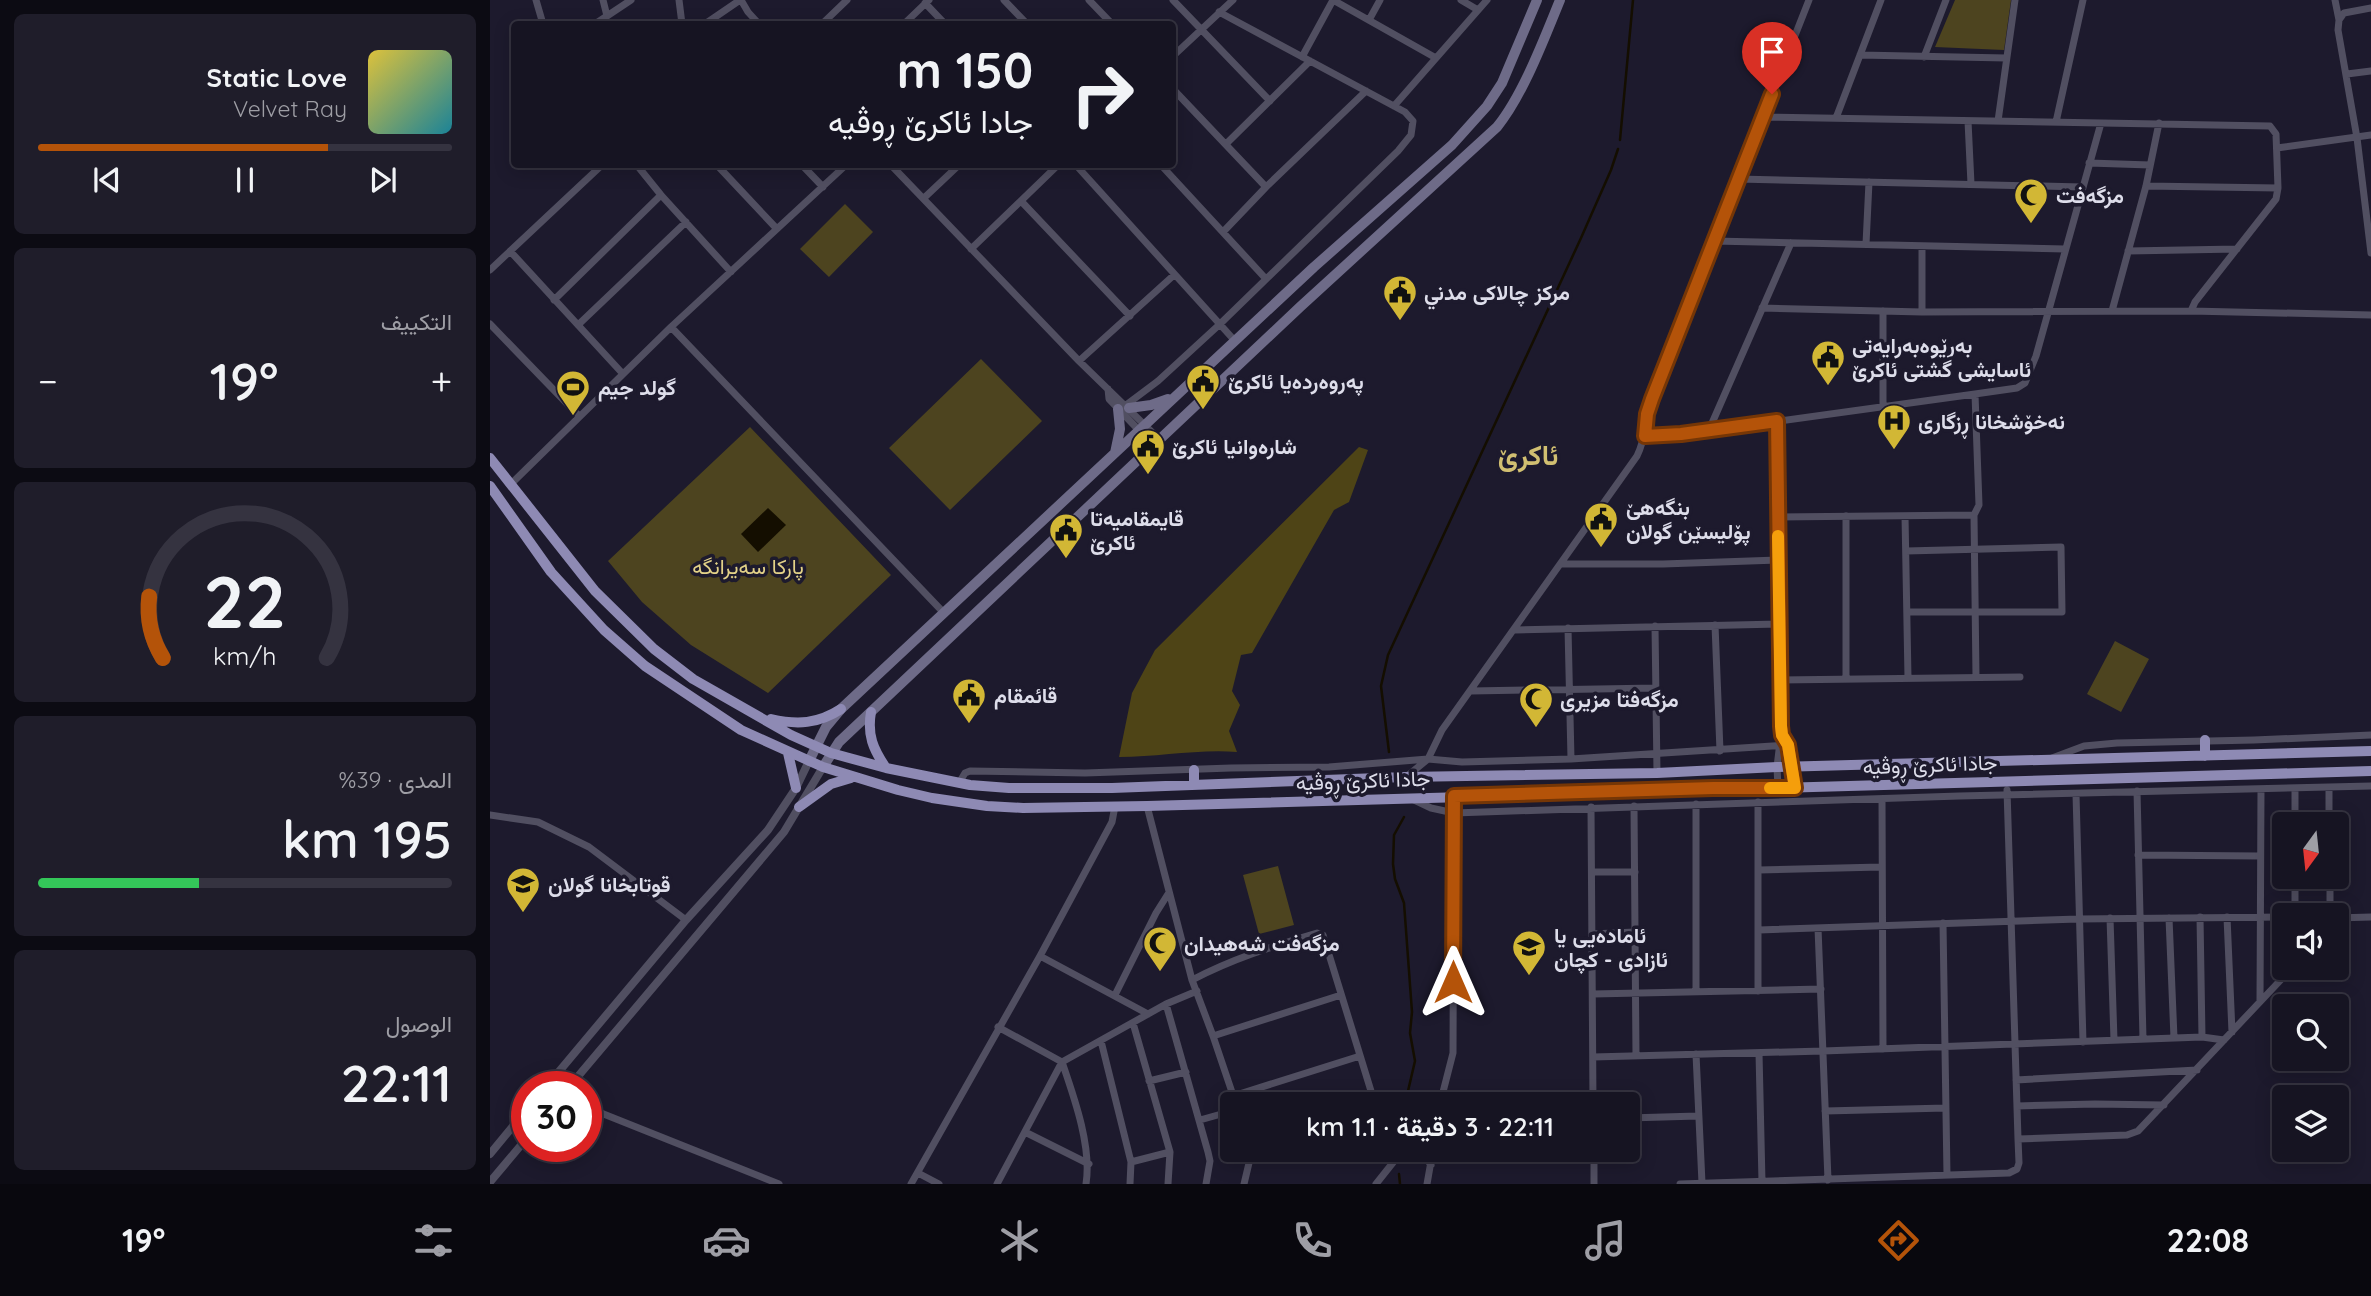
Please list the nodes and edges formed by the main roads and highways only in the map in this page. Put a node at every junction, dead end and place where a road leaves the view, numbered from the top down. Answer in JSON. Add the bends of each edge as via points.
{"nodes":[{"id":1,"x":1537,"y":0,"type":"edge"},
{"id":2,"x":1560,"y":0,"type":"edge"},
{"id":3,"x":1314,"y":267,"type":"junction"},
{"id":4,"x":1329,"y":281,"type":"junction"},
{"id":5,"x":1178,"y":394,"type":"junction"},
{"id":6,"x":1115,"y":453,"type":"junction"},
{"id":7,"x":490,"y":458,"type":"edge"},
{"id":8,"x":490,"y":486,"type":"edge"},
{"id":9,"x":979,"y":581,"type":"junction"},
{"id":10,"x":993,"y":596,"type":"junction"},
{"id":11,"x":841,"y":709,"type":"junction"},
{"id":12,"x":871,"y":712,"type":"junction"},
{"id":13,"x":761,"y":717,"type":"junction"},
{"id":14,"x":2204,"y":740,"type":"road end"},
{"id":15,"x":817,"y":746,"type":"junction"},
{"id":16,"x":2371,"y":751,"type":"edge"},
{"id":17,"x":831,"y":752,"type":"junction"},
{"id":18,"x":788,"y":753,"type":"junction"},
{"id":19,"x":2205,"y":756,"type":"junction"},
{"id":20,"x":809,"y":761,"type":"junction"},
{"id":21,"x":823,"y":767,"type":"junction"},
{"id":22,"x":886,"y":768,"type":"junction"},
{"id":23,"x":1194,"y":770,"type":"road end"},
{"id":24,"x":2371,"y":771,"type":"edge"},
{"id":25,"x":854,"y":778,"type":"junction"},
{"id":26,"x":1906,"y":784,"type":"junction"},
{"id":27,"x":1194,"y":785,"type":"junction"},
{"id":28,"x":796,"y":788,"type":"road end"},
{"id":29,"x":1906,"y":797,"type":"road end"},
{"id":30,"x":799,"y":807,"type":"road end"}],
"edges":[{"from":1,"to":3,"type":"main road","via":[[1502,83],[1487,106],[1452,145]]},
{"from":2,"to":4,"type":"main road","via":[[1521,88],[1497,127]]},
{"from":3,"to":4,"type":"main road"},
{"from":3,"to":5,"type":"main road"},
{"from":4,"to":10,"type":"main road"},
{"from":5,"to":6,"type":"main road"},
{"from":5,"to":6,"type":"main road","via":[[1151,405],[1124,407]]},
{"from":6,"to":9,"type":"main road"},
{"from":7,"to":13,"type":"highway","name":"جادا ئاکرێ ڕوڤیە","via":[[595,591],[646,642],[704,686]]},
{"from":8,"to":18,"type":"highway","name":"جادا ئاکرێ ڕوڤیە","via":[[551,572],[604,630],[645,666],[741,730]]},
{"from":9,"to":10,"type":"main road"},
{"from":9,"to":11,"type":"main road"},
{"from":10,"to":12,"type":"main road"},
{"from":11,"to":13,"type":"highway","via":[[805,723]]},
{"from":11,"to":15,"type":"main road"},
{"from":12,"to":17,"type":"main road"},
{"from":12,"to":22,"type":"highway","via":[[870,740]]},
{"from":13,"to":15,"type":"highway","name":"جادا ئاکرێ ڕوڤیە"},
{"from":14,"to":19,"type":"highway"},
{"from":15,"to":17,"type":"highway","name":"جادا ئاکرێ ڕوڤیە"},
{"from":15,"to":20,"type":"main road"},
{"from":16,"to":19,"type":"highway","name":"جادا ئاکرێ ڕوڤیە"},
{"from":17,"to":21,"type":"main road"},
{"from":17,"to":22,"type":"highway","name":"جادا ئاکرێ ڕوڤیە"},
{"from":18,"to":20,"type":"highway","name":"جادا ئاکرێ ڕوڤیە"},
{"from":18,"to":28,"type":"highway"},
{"from":19,"to":27,"type":"highway","name":"جادا ئاکرێ ڕوڤیە"},
{"from":20,"to":21,"type":"highway","name":"جادا ئاکرێ ڕوڤیە"},
{"from":21,"to":25,"type":"highway","name":"جادا ئاکرێ ڕوڤیە"},
{"from":22,"to":27,"type":"highway","name":"جادا ئاکرێ ڕوڤیە","via":[[1009,788]]},
{"from":23,"to":27,"type":"highway"},
{"from":24,"to":26,"type":"highway","name":"جادا ئاکرێ ڕوڤیە"},
{"from":25,"to":26,"type":"highway","name":"جادا ئاکرێ ڕوڤیە","via":[[932,798],[1023,808]]},
{"from":25,"to":30,"type":"highway","via":[[831,784]]},
{"from":26,"to":29,"type":"highway"}]}
